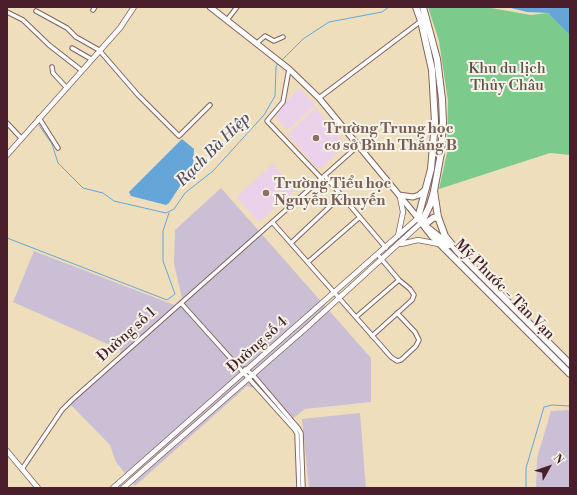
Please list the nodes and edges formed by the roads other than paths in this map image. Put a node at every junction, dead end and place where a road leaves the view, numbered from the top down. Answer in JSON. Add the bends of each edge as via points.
{"nodes":[{"id":1,"x":134,"y":7,"type":"edge"},
{"id":2,"x":210,"y":7,"type":"edge"},
{"id":3,"x":237,"y":7,"type":"edge"},
{"id":4,"x":416,"y":7,"type":"edge"},
{"id":5,"x":424,"y":7,"type":"edge"},
{"id":6,"x":36,"y":11,"type":"dead end"},
{"id":7,"x":7,"y":12,"type":"edge"},
{"id":8,"x":227,"y":20,"type":"junction"},
{"id":9,"x":421,"y":21,"type":"junction"},
{"id":10,"x":261,"y":33,"type":"dead end"},
{"id":11,"x":265,"y":36,"type":"junction"},
{"id":12,"x":284,"y":37,"type":"dead end"},
{"id":13,"x":257,"y":43,"type":"junction"},
{"id":14,"x":72,"y":48,"type":"dead end"},
{"id":15,"x":99,"y":50,"type":"junction"},
{"id":16,"x":90,"y":59,"type":"junction"},
{"id":17,"x":52,"y":67,"type":"dead end"},
{"id":18,"x":290,"y":69,"type":"junction"},
{"id":19,"x":81,"y":70,"type":"junction"},
{"id":20,"x":66,"y":87,"type":"junction"},
{"id":21,"x":319,"y":98,"type":"junction"},
{"id":22,"x":210,"y":106,"type":"dead end"},
{"id":23,"x":435,"y":107,"type":"junction"},
{"id":24,"x":443,"y":107,"type":"junction"},
{"id":25,"x":38,"y":118,"type":"junction"},
{"id":26,"x":7,"y":123,"type":"edge"},
{"id":27,"x":21,"y":138,"type":"junction"},
{"id":28,"x":359,"y":145,"type":"junction"},
{"id":29,"x":58,"y":148,"type":"dead end"},
{"id":30,"x":7,"y":155,"type":"edge"},
{"id":31,"x":323,"y":178,"type":"junction"},
{"id":32,"x":427,"y":188,"type":"junction"},
{"id":33,"x":434,"y":191,"type":"junction"},
{"id":34,"x":342,"y":195,"type":"junction"},
{"id":35,"x":399,"y":195,"type":"junction"},
{"id":36,"x":360,"y":217,"type":"junction"},
{"id":37,"x":438,"y":217,"type":"junction"},
{"id":38,"x":421,"y":222,"type":"junction"},
{"id":39,"x":273,"y":223,"type":"junction"},
{"id":40,"x":441,"y":227,"type":"junction"},
{"id":41,"x":397,"y":238,"type":"junction"},
{"id":42,"x":291,"y":243,"type":"junction"},
{"id":43,"x":443,"y":244,"type":"junction"},
{"id":44,"x":398,"y":245,"type":"junction"},
{"id":45,"x":386,"y":248,"type":"junction"},
{"id":46,"x":458,"y":252,"type":"junction"},
{"id":47,"x":378,"y":255,"type":"junction"},
{"id":48,"x":382,"y":260,"type":"junction"},
{"id":49,"x":308,"y":262,"type":"junction"},
{"id":50,"x":398,"y":280,"type":"junction"},
{"id":51,"x":334,"y":293,"type":"junction"},
{"id":52,"x":339,"y":298,"type":"junction"},
{"id":53,"x":181,"y":303,"type":"junction"},
{"id":54,"x":397,"y":313,"type":"junction"},
{"id":55,"x":356,"y":317,"type":"junction"},
{"id":56,"x":372,"y":336,"type":"junction"},
{"id":57,"x":570,"y":364,"type":"edge"},
{"id":58,"x":246,"y":372,"type":"junction"},
{"id":59,"x":570,"y":374,"type":"edge"},
{"id":60,"x":253,"y":375,"type":"junction"},
{"id":61,"x":248,"y":379,"type":"junction"},
{"id":62,"x":297,"y":429,"type":"junction"},
{"id":63,"x":7,"y":451,"type":"edge"},
{"id":64,"x":22,"y":469,"type":"junction"},
{"id":65,"x":38,"y":488,"type":"edge"},
{"id":66,"x":113,"y":488,"type":"edge"},
{"id":67,"x":123,"y":488,"type":"edge"},
{"id":68,"x":299,"y":488,"type":"edge"},
{"id":69,"x":303,"y":488,"type":"edge"}],
"edges":[{"from":1,"to":15,"type":"street","via":[[120,28]]},
{"from":2,"to":8,"type":"main road"},
{"from":3,"to":8,"type":"street"},
{"from":4,"to":9,"type":"main road"},
{"from":5,"to":24,"type":"main road","name":"Mỹ Phước - Tân Vạn","via":[[437,60]]},
{"from":6,"to":15,"type":"street"},
{"from":7,"to":19,"type":"street","via":[[23,20]]},
{"from":8,"to":13,"type":"main road"},
{"from":9,"to":21,"type":"street"},
{"from":9,"to":23,"type":"main road","via":[[432,70]]},
{"from":10,"to":11,"type":"street"},
{"from":11,"to":12,"type":"street","via":[[274,42]]},
{"from":11,"to":13,"type":"street"},
{"from":13,"to":18,"type":"main road"},
{"from":14,"to":16,"type":"street"},
{"from":15,"to":16,"type":"street"},
{"from":15,"to":22,"type":"street","via":[[138,95],[179,136]]},
{"from":16,"to":19,"type":"street"},
{"from":17,"to":20,"type":"street","via":[[53,73]]},
{"from":18,"to":21,"type":"main road"},
{"from":18,"to":31,"type":"street","via":[[283,102],[267,121]]},
{"from":19,"to":20,"type":"street"},
{"from":20,"to":25,"type":"street"},
{"from":21,"to":28,"type":"main road"},
{"from":23,"to":24,"type":"main road"},
{"from":23,"to":32,"type":"main road","via":[[434,145]]},
{"from":24,"to":33,"type":"main road","name":"Mỹ Phước - Tân Vạn","via":[[441,153]]},
{"from":25,"to":27,"type":"street"},
{"from":25,"to":29,"type":"street"},
{"from":26,"to":27,"type":"street"},
{"from":27,"to":30,"type":"street"},
{"from":28,"to":31,"type":"street","name":"Đường số 1"},
{"from":28,"to":35,"type":"main road"},
{"from":31,"to":34,"type":"street"},
{"from":31,"to":39,"type":"street","name":"Đường số 1"},
{"from":32,"to":35,"type":"main road","via":[[416,196]]},
{"from":32,"to":38,"type":"main road"},
{"from":33,"to":37,"type":"main road","name":"Mỹ Phước - Tân Vạn"},
{"from":33,"to":38,"type":"main road","name":"Mỹ Phước - Tân Vạn"},
{"from":34,"to":36,"type":"street"},
{"from":34,"to":42,"type":"street"},
{"from":35,"to":38,"type":"main road"},
{"from":35,"to":41,"type":"street","via":[[403,212]]},
{"from":36,"to":45,"type":"street"},
{"from":36,"to":49,"type":"street"},
{"from":37,"to":38,"type":"main road"},
{"from":37,"to":40,"type":"main road","name":"Mỹ Phước - Tân Vạn"},
{"from":38,"to":40,"type":"main road"},
{"from":38,"to":41,"type":"street","name":"Đường số 4"},
{"from":38,"to":43,"type":"main road","via":[[433,229]]},
{"from":38,"to":44,"type":"street","name":"Đường số 4"},
{"from":39,"to":42,"type":"street"},
{"from":39,"to":53,"type":"street","name":"Đường số 1"},
{"from":40,"to":46,"type":"main road","name":"Mỹ Phước - Tân Vạn"},
{"from":41,"to":45,"type":"street","name":"Đường số 4"},
{"from":42,"to":49,"type":"street"},
{"from":43,"to":44,"type":"street","via":[[418,240]]},
{"from":43,"to":46,"type":"main road"},
{"from":43,"to":59,"type":"main road","name":"Mỹ Phước - Tân Vạn"},
{"from":44,"to":48,"type":"street","name":"Đường số 4"},
{"from":45,"to":47,"type":"street","name":"Đường số 4"},
{"from":46,"to":57,"type":"main road","name":"Mỹ Phước - Tân Vạn"},
{"from":47,"to":48,"type":"street"},
{"from":47,"to":51,"type":"street","name":"Đường số 4"},
{"from":48,"to":50,"type":"street"},
{"from":48,"to":52,"type":"street","name":"Đường số 4"},
{"from":49,"to":51,"type":"street"},
{"from":50,"to":54,"type":"street","via":[[410,289],[414,296]]},
{"from":50,"to":55,"type":"street"},
{"from":51,"to":52,"type":"street"},
{"from":51,"to":58,"type":"street","name":"Đường số 4"},
{"from":52,"to":55,"type":"street"},
{"from":52,"to":60,"type":"street","name":"Đường số 4"},
{"from":53,"to":58,"type":"street"},
{"from":53,"to":64,"type":"street","name":"Đường số 1","via":[[62,410]]},
{"from":54,"to":56,"type":"street"},
{"from":54,"to":56,"type":"street","via":[[416,332],[419,340],[401,360],[393,359]]},
{"from":55,"to":56,"type":"street"},
{"from":58,"to":60,"type":"street"},
{"from":58,"to":61,"type":"street"},
{"from":58,"to":66,"type":"street","name":"Đường số 4"},
{"from":60,"to":61,"type":"street","name":"Đường số 4"},
{"from":60,"to":62,"type":"street"},
{"from":61,"to":62,"type":"street"},
{"from":61,"to":67,"type":"street","name":"Đường số 4"},
{"from":62,"to":68,"type":"street"},
{"from":62,"to":69,"type":"street","via":[[300,433]]},
{"from":63,"to":64,"type":"street"},
{"from":64,"to":65,"type":"street"}]}
